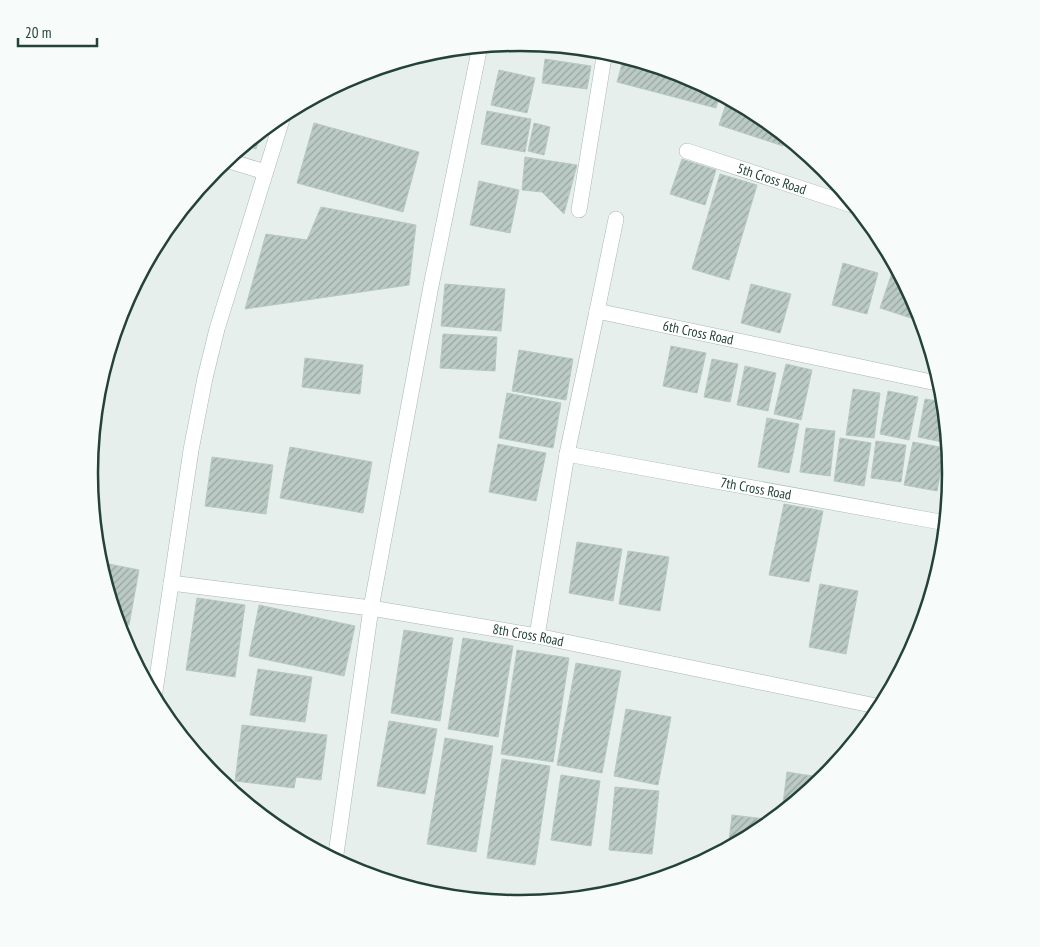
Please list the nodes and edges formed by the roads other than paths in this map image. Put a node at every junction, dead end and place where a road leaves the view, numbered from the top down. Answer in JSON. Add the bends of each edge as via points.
{"nodes":[{"id":1,"x":478,"y":54,"type":"edge"},
{"id":2,"x":604,"y":59,"type":"edge"},
{"id":3,"x":280,"y":126,"type":"edge"},
{"id":4,"x":687,"y":151,"type":"dead end"},
{"id":5,"x":235,"y":163,"type":"edge"},
{"id":6,"x":266,"y":172,"type":"junction"},
{"id":7,"x":843,"y":202,"type":"edge"},
{"id":8,"x":578,"y":210,"type":"dead end"},
{"id":9,"x":616,"y":219,"type":"dead end"},
{"id":10,"x":597,"y":311,"type":"junction"},
{"id":11,"x":932,"y":382,"type":"edge"},
{"id":12,"x":567,"y":454,"type":"junction"},
{"id":13,"x":940,"y":522,"type":"edge"},
{"id":14,"x":171,"y":583,"type":"junction"},
{"id":15,"x":371,"y":608,"type":"junction"},
{"id":16,"x":537,"y":636,"type":"junction"},
{"id":17,"x":156,"y":687,"type":"edge"},
{"id":18,"x":873,"y":705,"type":"edge"},
{"id":19,"x":336,"y":853,"type":"edge"}],
"edges":[{"from":1,"to":15,"type":"street"},
{"from":2,"to":8,"type":"street"},
{"from":3,"to":6,"type":"street"},
{"from":4,"to":7,"type":"street","name":"5th Cross Road"},
{"from":5,"to":6,"type":"street"},
{"from":6,"to":14,"type":"street","via":[[205,378]]},
{"from":9,"to":10,"type":"street"},
{"from":10,"to":11,"type":"street","name":"6th Cross Road"},
{"from":10,"to":12,"type":"street"},
{"from":12,"to":13,"type":"street","name":"7th Cross Road"},
{"from":12,"to":16,"type":"street"},
{"from":14,"to":15,"type":"street","name":"8th Cross Road"},
{"from":14,"to":17,"type":"street"},
{"from":15,"to":16,"type":"street","name":"8th Cross Road"},
{"from":15,"to":19,"type":"street"},
{"from":16,"to":18,"type":"street","name":"8th Cross Road"}]}
